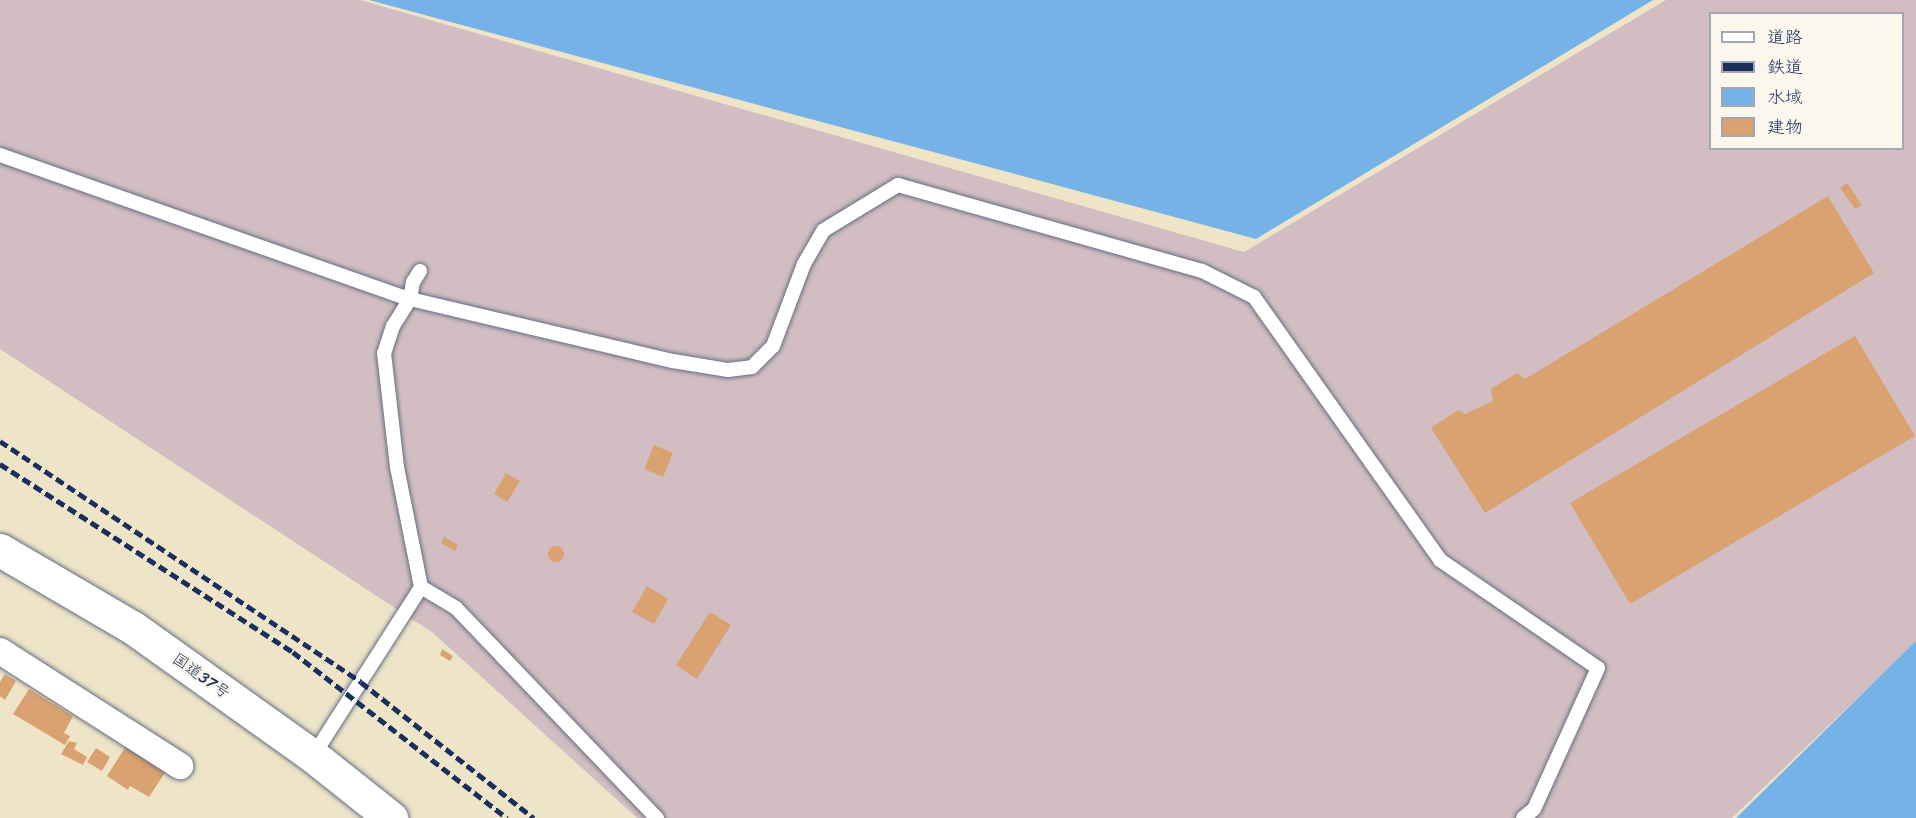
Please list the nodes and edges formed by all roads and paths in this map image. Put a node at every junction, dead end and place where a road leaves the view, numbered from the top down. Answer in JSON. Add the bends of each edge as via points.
{"nodes":[{"id":1,"x":0,"y":155,"type":"edge"},
{"id":2,"x":420,"y":271,"type":"dead end"},
{"id":3,"x":410,"y":299,"type":"junction"},
{"id":4,"x":0,"y":550,"type":"edge"},
{"id":5,"x":421,"y":586,"type":"junction"},
{"id":6,"x":0,"y":651,"type":"edge"},
{"id":7,"x":313,"y":756,"type":"junction"},
{"id":8,"x":180,"y":766,"type":"dead end"},
{"id":9,"x":391,"y":818,"type":"edge"},
{"id":10,"x":657,"y":818,"type":"edge"},
{"id":11,"x":1523,"y":818,"type":"edge"}],
"edges":[{"from":1,"to":3,"type":"lane"},
{"from":2,"to":3,"type":"lane"},
{"from":3,"to":5,"type":"lane","via":[[393,326],[384,353],[397,467]]},
{"from":3,"to":11,"type":"lane","via":[[673,360],[728,370],[752,367],[774,346],[804,264],[824,230],[898,185],[1202,271],[1254,297],[1440,560],[1598,668],[1534,808]]},
{"from":4,"to":7,"type":"highway","name":"国道37号","via":[[132,627]]},
{"from":5,"to":7,"type":"lane"},
{"from":5,"to":10,"type":"lane","via":[[456,608]]},
{"from":6,"to":8,"type":"street"},
{"from":7,"to":9,"type":"highway","name":"国道37号"}]}
